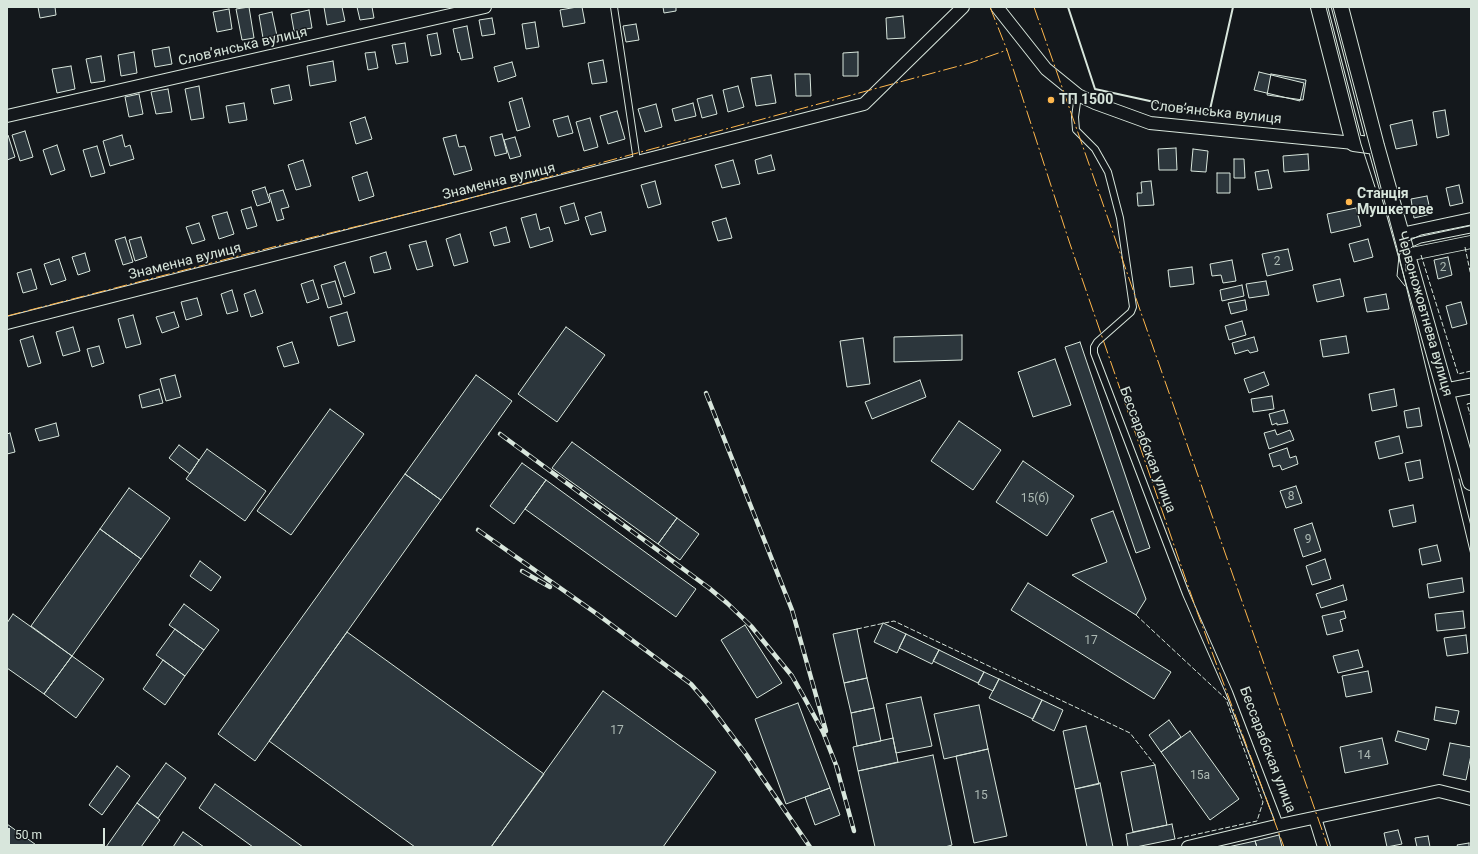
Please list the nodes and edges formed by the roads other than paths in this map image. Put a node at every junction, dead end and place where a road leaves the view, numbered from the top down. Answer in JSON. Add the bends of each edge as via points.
{"nodes":[{"id":1,"x":485,"y":7,"type":"edge"},
{"id":2,"x":614,"y":7,"type":"edge"},
{"id":3,"x":963,"y":7,"type":"edge"},
{"id":4,"x":997,"y":7,"type":"edge"},
{"id":5,"x":1319,"y":7,"type":"edge"},
{"id":6,"x":1340,"y":7,"type":"edge"},
{"id":7,"x":1078,"y":95,"type":"junction"},
{"id":8,"x":7,"y":116,"type":"edge"},
{"id":9,"x":1354,"y":143,"type":"junction"},
{"id":10,"x":1376,"y":146,"type":"junction"},
{"id":11,"x":638,"y":162,"type":"junction"},
{"id":12,"x":1471,"y":220,"type":"edge"},
{"id":13,"x":1401,"y":234,"type":"junction"},
{"id":14,"x":1471,"y":242,"type":"edge"},
{"id":15,"x":1407,"y":255,"type":"junction"},
{"id":16,"x":7,"y":323,"type":"edge"},
{"id":17,"x":1471,"y":386,"type":"edge"},
{"id":18,"x":1445,"y":391,"type":"junction"},
{"id":19,"x":1471,"y":482,"type":"edge"},
{"id":20,"x":1471,"y":798,"type":"edge"},
{"id":21,"x":1315,"y":818,"type":"junction"},
{"id":22,"x":1280,"y":825,"type":"junction"},
{"id":23,"x":1188,"y":847,"type":"edge"},
{"id":24,"x":1324,"y":847,"type":"edge"}],
"edges":[{"from":1,"to":8,"type":"street","name":"Слов’янська вулиця"},
{"from":2,"to":11,"type":"lane"},
{"from":3,"to":11,"type":"street","name":"Знаменна вулиця","via":[[864,104]]},
{"from":4,"to":7,"type":"street","name":"Слов’янська вулиця","via":[[1046,69]]},
{"from":5,"to":9,"type":"main road"},
{"from":6,"to":10,"type":"main road","name":"Червоножовтнева вулиця"},
{"from":7,"to":9,"type":"street","name":"Слов’янська вулиця","via":[[1150,123]]},
{"from":7,"to":22,"type":"lane","name":"Бессарабская улица","via":[[1076,130],[1095,149],[1108,172],[1120,218],[1133,307],[1131,312],[1097,342],[1094,353],[1186,594],[1229,692]]},
{"from":9,"to":10,"type":"main road"},
{"from":10,"to":13,"type":"main road","name":"Червоножовтнева вулиця"},
{"from":11,"to":16,"type":"street","name":"Знаменна вулиця"},
{"from":12,"to":13,"type":"street"},
{"from":13,"to":15,"type":"main road","name":"Червоножовтнева вулиця"},
{"from":14,"to":15,"type":"street"},
{"from":15,"to":18,"type":"main road","name":"Червоножовтнева вулиця"},
{"from":17,"to":18,"type":"street"},
{"from":18,"to":19,"type":"main road","name":"Червоножовтнева вулиця"},
{"from":20,"to":21,"type":"street","name":"Бессарабская улица","via":[[1438,791]]},
{"from":21,"to":22,"type":"street","name":"Бессарабская улица"},
{"from":21,"to":24,"type":"street","name":"Бессарабская улица"},
{"from":22,"to":23,"type":"street","name":"Бессарабская улица"}]}
